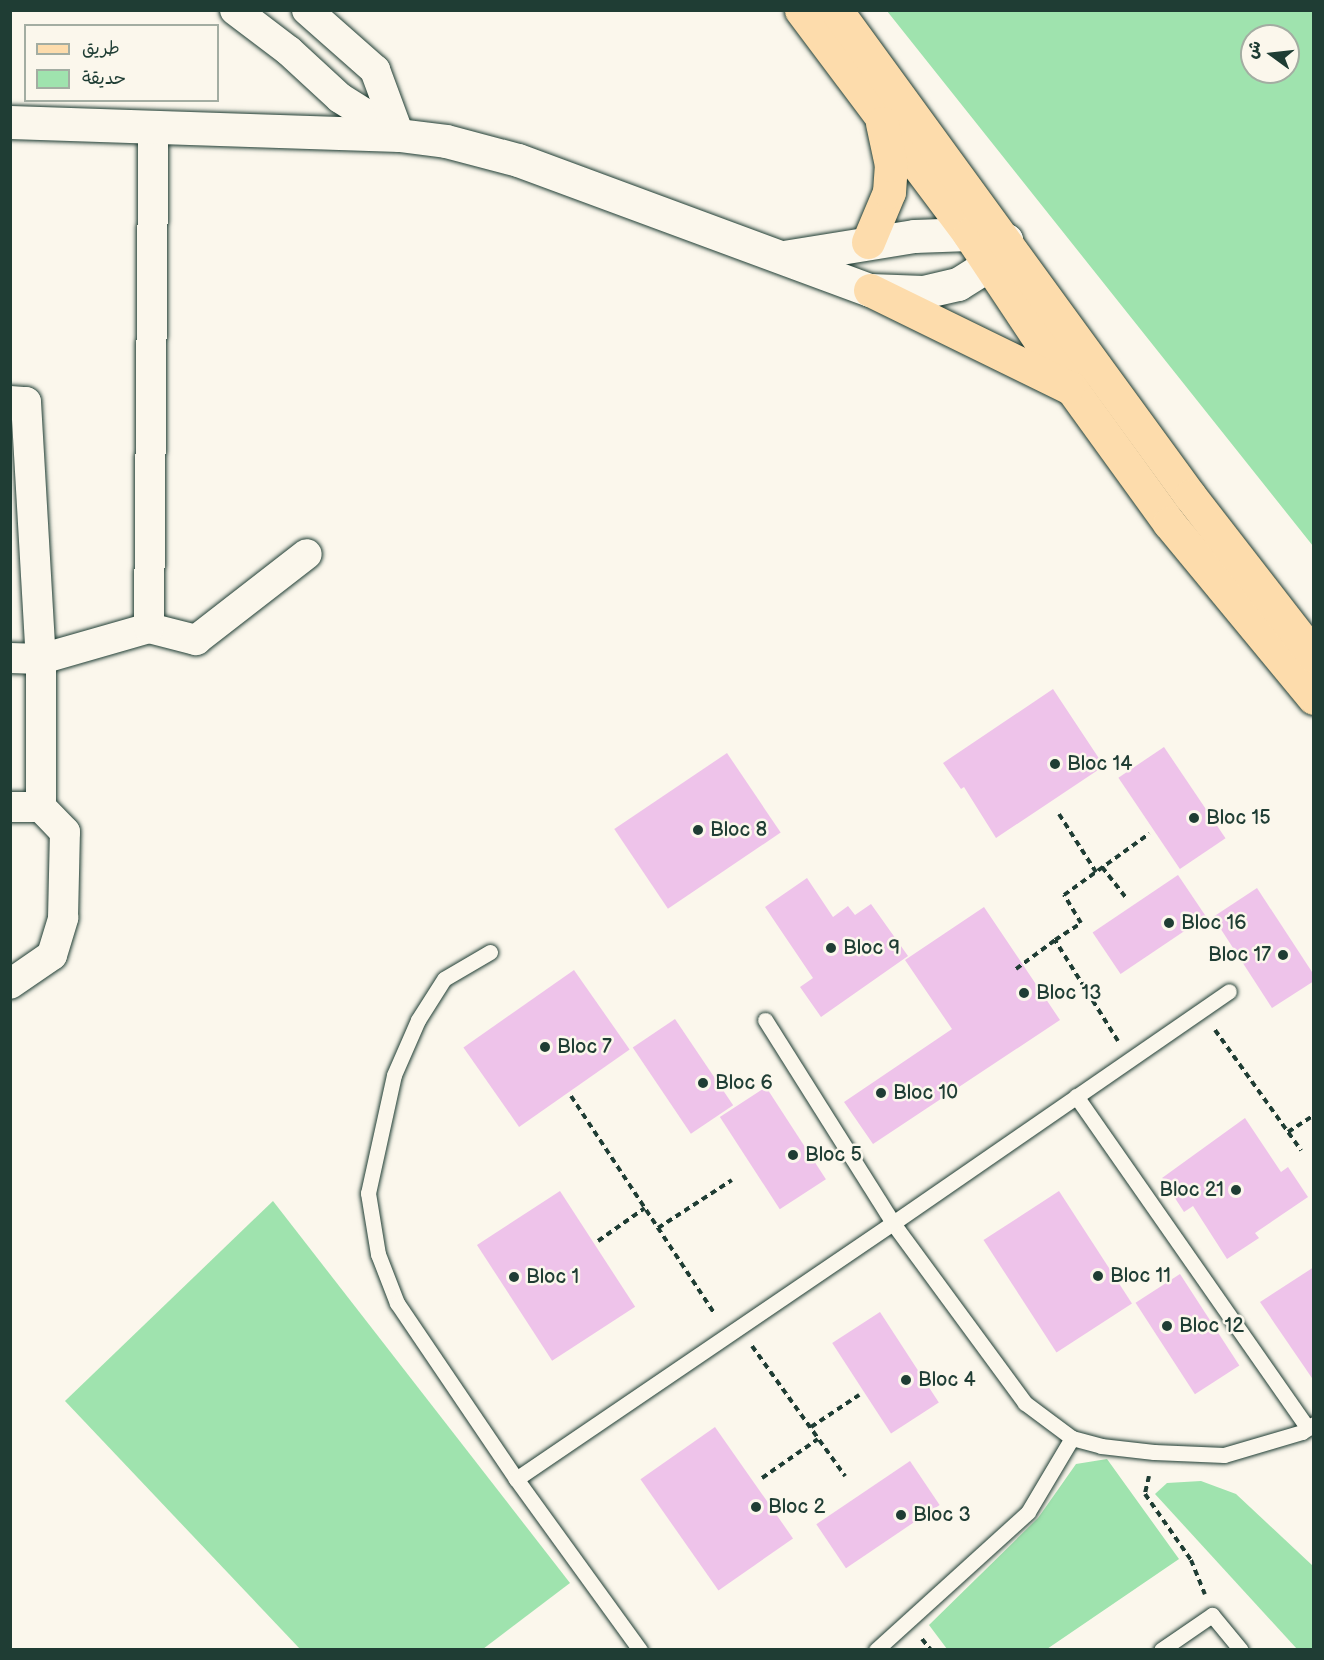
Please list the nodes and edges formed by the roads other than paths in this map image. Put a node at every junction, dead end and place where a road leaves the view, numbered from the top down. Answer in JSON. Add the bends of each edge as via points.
{"nodes":[{"id":1,"x":234,"y":10,"type":"edge"},
{"id":2,"x":308,"y":10,"type":"edge"},
{"id":3,"x":801,"y":10,"type":"edge"},
{"id":4,"x":836,"y":10,"type":"edge"},
{"id":5,"x":341,"y":19,"type":"edge"},
{"id":6,"x":878,"y":112,"type":"junction"},
{"id":7,"x":10,"y":122,"type":"edge"},
{"id":8,"x":153,"y":130,"type":"junction"},
{"id":9,"x":399,"y":135,"type":"junction"},
{"id":10,"x":969,"y":234,"type":"junction"},
{"id":11,"x":868,"y":242,"type":"junction"},
{"id":12,"x":998,"y":252,"type":"junction"},
{"id":13,"x":784,"y":257,"type":"junction"},
{"id":14,"x":870,"y":290,"type":"junction"},
{"id":15,"x":1072,"y":389,"type":"junction"},
{"id":16,"x":10,"y":401,"type":"edge"},
{"id":17,"x":307,"y":554,"type":"dead end"},
{"id":18,"x":149,"y":628,"type":"junction"},
{"id":19,"x":1314,"y":656,"type":"edge"},
{"id":20,"x":10,"y":658,"type":"edge"},
{"id":21,"x":42,"y":658,"type":"junction"},
{"id":22,"x":1314,"y":699,"type":"edge"},
{"id":23,"x":10,"y":807,"type":"edge"},
{"id":24,"x":41,"y":807,"type":"junction"},
{"id":25,"x":490,"y":952,"type":"dead end"},
{"id":26,"x":10,"y":984,"type":"edge"},
{"id":27,"x":1229,"y":991,"type":"dead end"},
{"id":28,"x":765,"y":1020,"type":"dead end"},
{"id":29,"x":1076,"y":1096,"type":"junction"},
{"id":30,"x":892,"y":1223,"type":"junction"},
{"id":31,"x":1311,"y":1426,"type":"edge"},
{"id":32,"x":1072,"y":1438,"type":"junction"},
{"id":33,"x":516,"y":1479,"type":"junction"},
{"id":34,"x":640,"y":1650,"type":"edge"},
{"id":35,"x":876,"y":1650,"type":"edge"},
{"id":36,"x":1161,"y":1650,"type":"edge"},
{"id":37,"x":1241,"y":1650,"type":"edge"}],
"edges":[{"from":1,"to":9,"type":"street","via":[[289,51],[340,98]]},
{"from":2,"to":5,"type":"street"},
{"from":3,"to":6,"type":"main road"},
{"from":4,"to":12,"type":"main road"},
{"from":5,"to":9,"type":"street","via":[[375,70]]},
{"from":6,"to":10,"type":"main road"},
{"from":6,"to":11,"type":"main road","via":[[891,165],[889,192]]},
{"from":7,"to":8,"type":"street"},
{"from":8,"to":9,"type":"street"},
{"from":8,"to":18,"type":"street"},
{"from":9,"to":13,"type":"street","via":[[446,141],[518,160]]},
{"from":10,"to":11,"type":"street"},
{"from":10,"to":12,"type":"main road"},
{"from":11,"to":13,"type":"street"},
{"from":12,"to":14,"type":"street","via":[[958,284],[941,289]]},
{"from":12,"to":15,"type":"main road"},
{"from":12,"to":19,"type":"main road"},
{"from":13,"to":14,"type":"street"},
{"from":14,"to":15,"type":"main road"},
{"from":15,"to":22,"type":"main road","via":[[1169,523]]},
{"from":16,"to":21,"type":"street","via":[[26,402]]},
{"from":17,"to":18,"type":"street","via":[[196,640]]},
{"from":18,"to":21,"type":"street"},
{"from":20,"to":21,"type":"street"},
{"from":21,"to":24,"type":"street"},
{"from":23,"to":24,"type":"street"},
{"from":24,"to":26,"type":"street","via":[[65,832],[63,918],[52,955]]},
{"from":25,"to":33,"type":"lane","via":[[444,979],[418,1020],[394,1076],[368,1194],[378,1254],[397,1304]]},
{"from":27,"to":29,"type":"lane"},
{"from":28,"to":30,"type":"lane"},
{"from":29,"to":30,"type":"lane"},
{"from":29,"to":31,"type":"lane"},
{"from":30,"to":32,"type":"lane","via":[[1025,1403]]},
{"from":30,"to":33,"type":"lane"},
{"from":31,"to":32,"type":"lane","via":[[1224,1455],[1154,1452],[1101,1446]]},
{"from":32,"to":35,"type":"lane","via":[[1028,1512]]},
{"from":33,"to":34,"type":"lane"},
{"from":36,"to":37,"type":"lane","via":[[1212,1615]]}]}
